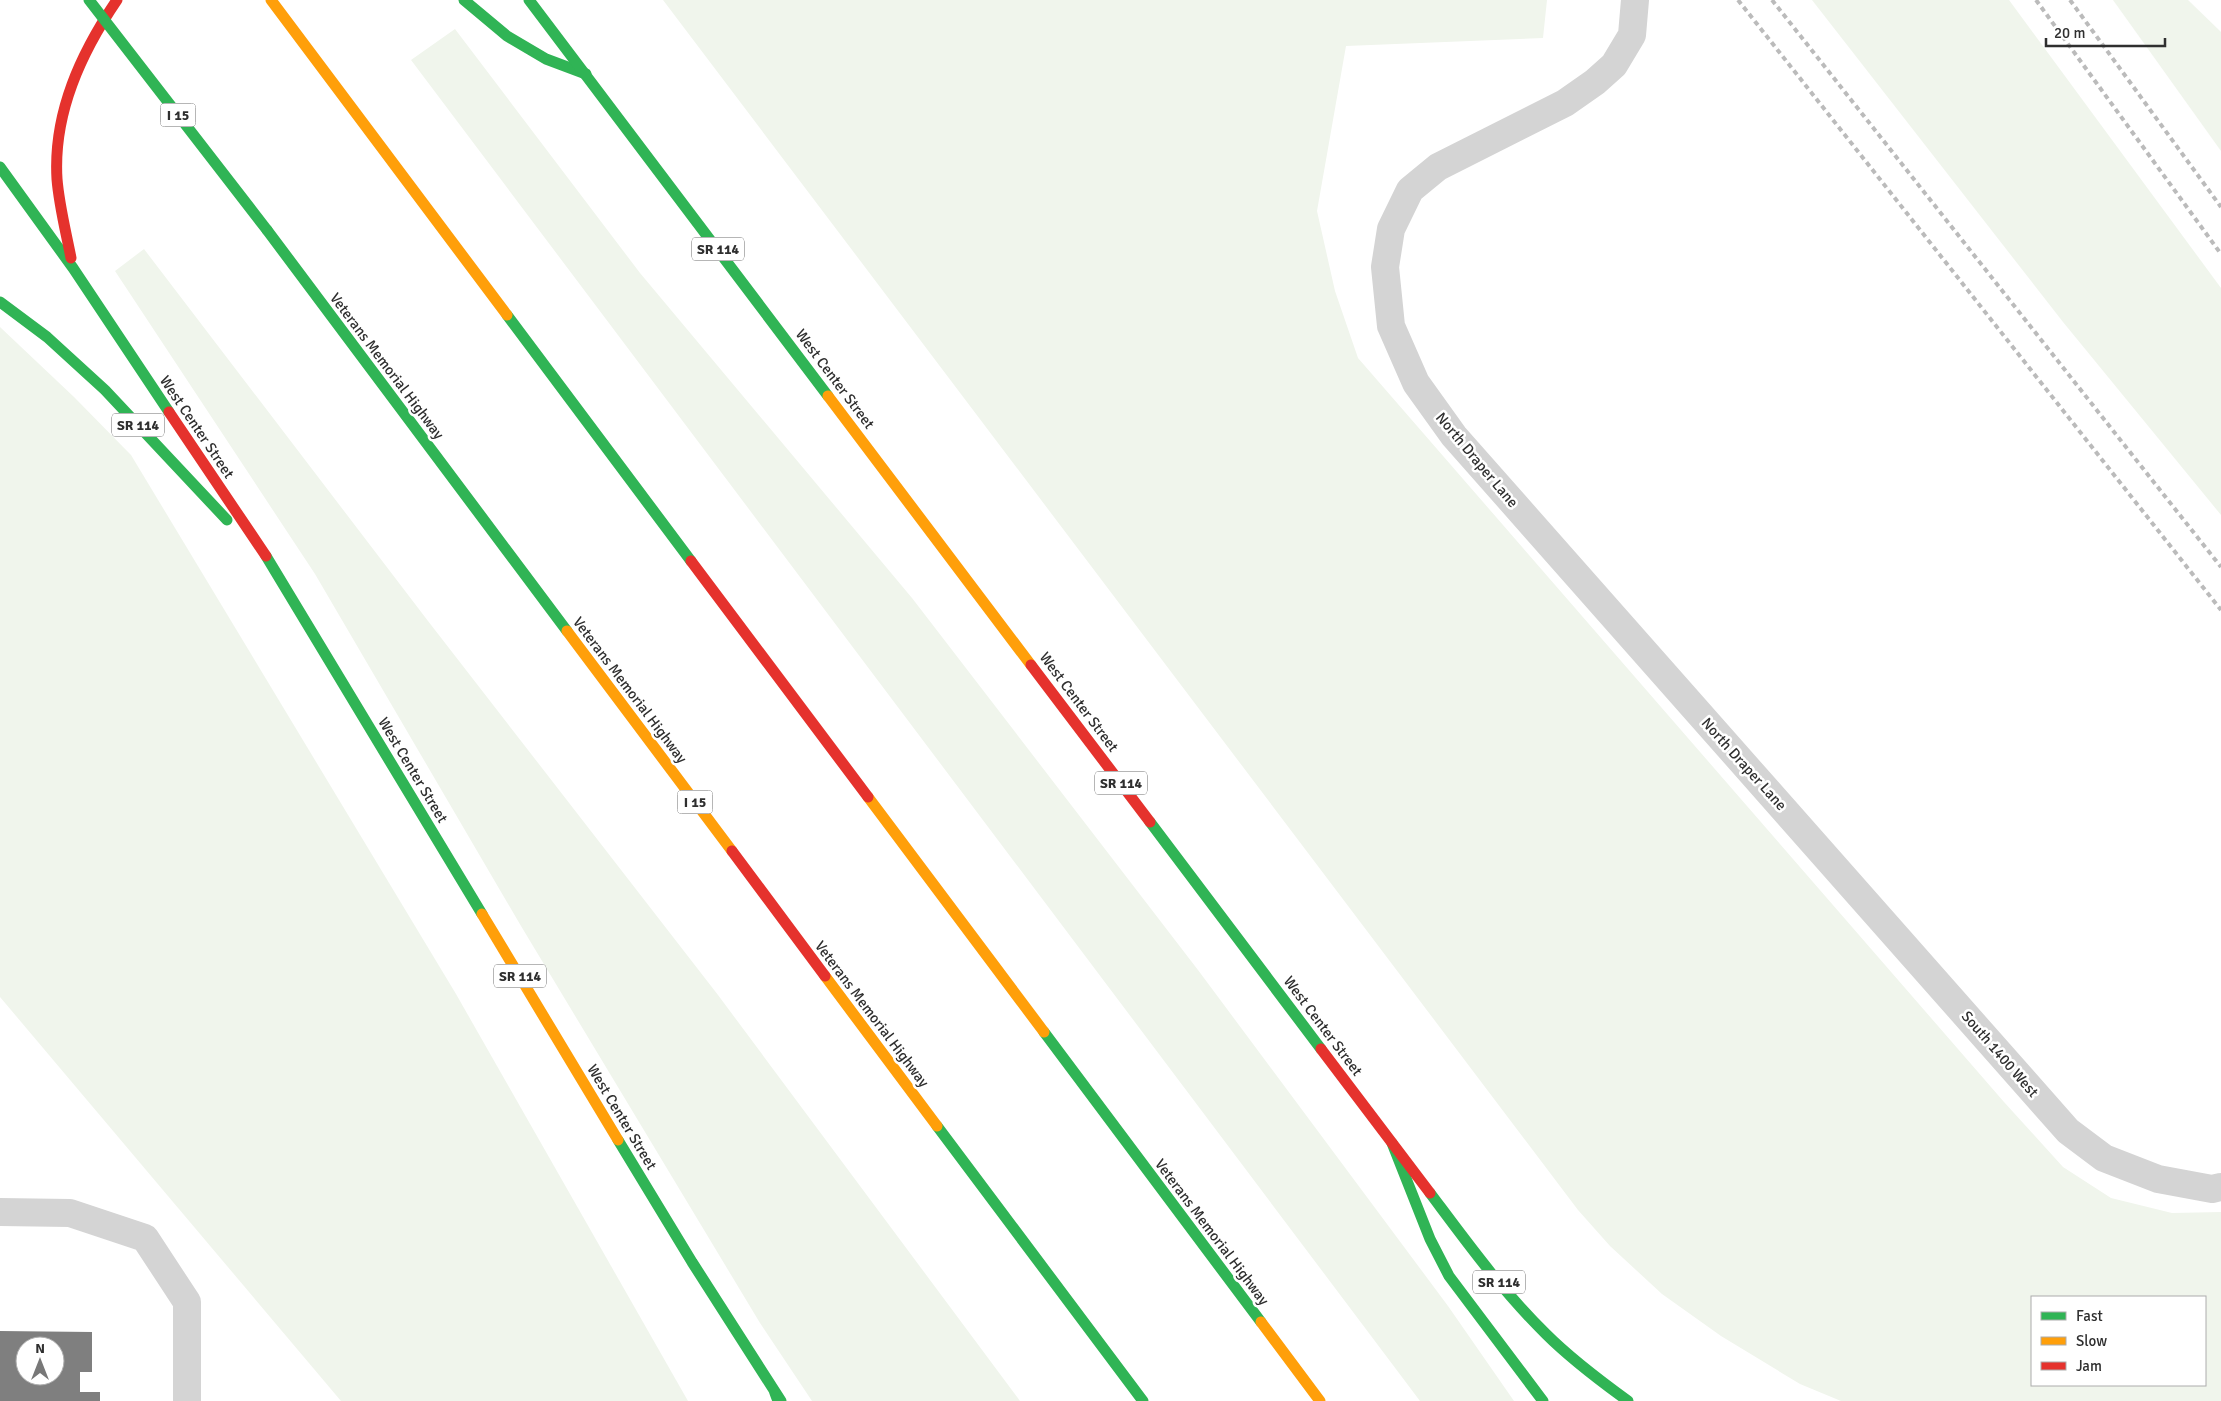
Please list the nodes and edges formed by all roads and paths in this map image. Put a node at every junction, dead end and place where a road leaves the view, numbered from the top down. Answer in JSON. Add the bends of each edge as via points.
{"nodes":[{"id":1,"x":89,"y":0,"type":"edge"},
{"id":2,"x":117,"y":0,"type":"edge"},
{"id":3,"x":271,"y":0,"type":"edge"},
{"id":4,"x":464,"y":0,"type":"edge"},
{"id":5,"x":529,"y":0,"type":"edge"},
{"id":6,"x":1635,"y":0,"type":"edge"},
{"id":7,"x":586,"y":74,"type":"junction"},
{"id":8,"x":0,"y":167,"type":"edge"},
{"id":9,"x":73,"y":268,"type":"junction"},
{"id":10,"x":0,"y":302,"type":"edge"},
{"id":11,"x":267,"y":558,"type":"junction"},
{"id":12,"x":1822,"y":852,"type":"joint"},
{"id":13,"x":1392,"y":1143,"type":"junction"},
{"id":14,"x":2221,"y":1187,"type":"edge"},
{"id":15,"x":0,"y":1212,"type":"edge"},
{"id":16,"x":778,"y":1398,"type":"edge"},
{"id":17,"x":187,"y":1401,"type":"edge"},
{"id":18,"x":1143,"y":1401,"type":"edge"},
{"id":19,"x":1320,"y":1401,"type":"edge"},
{"id":20,"x":1543,"y":1401,"type":"edge"},
{"id":21,"x":1628,"y":1401,"type":"edge"}],
"edges":[{"from":1,"to":18,"type":"main road","name":"Veterans Memorial Highway","number":"I 15","bridge":true,"via":[[267,230]]},
{"from":2,"to":9,"type":"main road","via":[[99,25],[62,115],[56,152],[58,192]]},
{"from":3,"to":19,"type":"main road","name":"Veterans Memorial Highway"},
{"from":4,"to":7,"type":"main road","via":[[507,36],[546,59]]},
{"from":5,"to":7,"type":"main road","name":"West Center Street","number":"SR 114"},
{"from":6,"to":12,"type":"street","name":"North Draper Lane","via":[[1632,35],[1614,65],[1595,82],[1565,103],[1438,167],[1410,190],[1391,229],[1385,266],[1391,326],[1416,384],[1454,436]]},
{"from":7,"to":13,"type":"main road","name":"West Center Street","number":"SR 114"},
{"from":8,"to":9,"type":"main road","name":"West Center Street"},
{"from":9,"to":11,"type":"main road","name":"West Center Street"},
{"from":10,"to":11,"type":"main road","number":"SR 114","via":[[63,351],[112,397],[215,509]]},
{"from":11,"to":16,"type":"main road","name":"West Center Street","number":"SR 114","via":[[692,1262]]},
{"from":12,"to":14,"type":"street","name":"South 1400 West","via":[[2068,1131],[2104,1158],[2158,1179]]},
{"from":13,"to":20,"type":"main road","via":[[1430,1239],[1449,1276]]},
{"from":13,"to":21,"type":"main road","name":"West Center Street","number":"SR 114","via":[[1510,1295],[1546,1334]]},
{"from":15,"to":17,"type":"street","via":[[70,1213],[145,1238],[187,1302]]}]}
